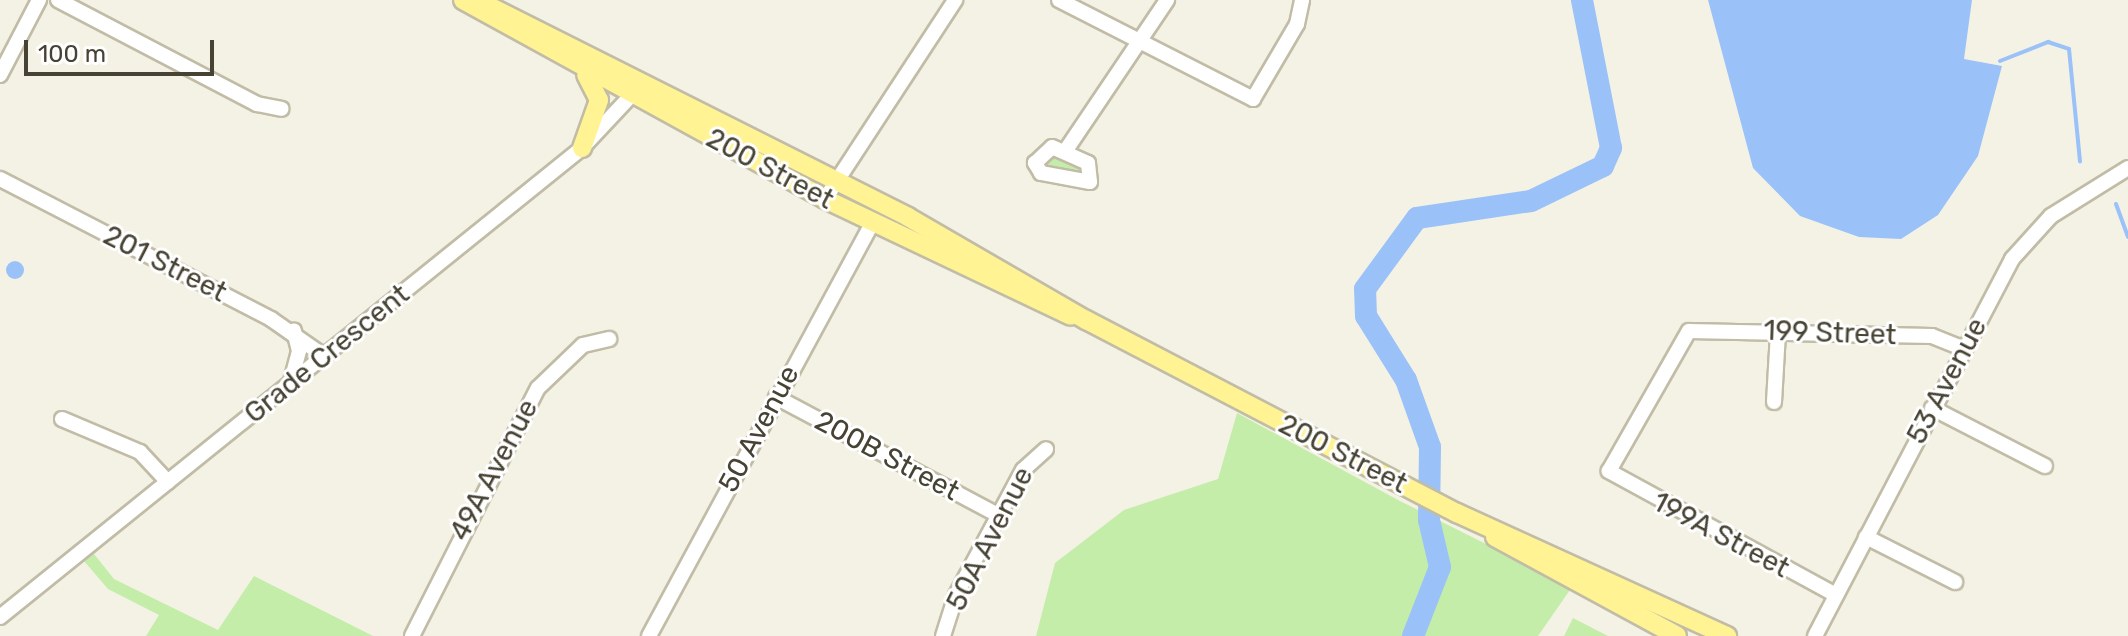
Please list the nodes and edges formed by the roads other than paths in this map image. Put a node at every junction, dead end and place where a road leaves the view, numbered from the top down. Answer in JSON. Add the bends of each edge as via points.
{"nodes":[{"id":1,"x":39,"y":0,"type":"edge"},
{"id":2,"x":58,"y":0,"type":"edge"},
{"id":3,"x":463,"y":0,"type":"edge"},
{"id":4,"x":477,"y":0,"type":"edge"},
{"id":5,"x":955,"y":0,"type":"edge"},
{"id":6,"x":1059,"y":0,"type":"edge"},
{"id":7,"x":1167,"y":0,"type":"edge"},
{"id":8,"x":1302,"y":0,"type":"edge"},
{"id":9,"x":1136,"y":41,"type":"junction"},
{"id":10,"x":585,"y":73,"type":"junction"},
{"id":11,"x":0,"y":75,"type":"edge"},
{"id":12,"x":643,"y":80,"type":"junction"},
{"id":13,"x":633,"y":98,"type":"junction"},
{"id":14,"x":282,"y":109,"type":"dead end"},
{"id":15,"x":582,"y":148,"type":"junction"},
{"id":16,"x":1066,"y":150,"type":"dead end"},
{"id":17,"x":2128,"y":168,"type":"edge"},
{"id":18,"x":0,"y":179,"type":"edge"},
{"id":19,"x":837,"y":180,"type":"junction"},
{"id":20,"x":825,"y":199,"type":"junction"},
{"id":21,"x":872,"y":223,"type":"junction"},
{"id":22,"x":975,"y":253,"type":"junction"},
{"id":23,"x":1086,"y":320,"type":"junction"},
{"id":24,"x":294,"y":331,"type":"junction"},
{"id":25,"x":1778,"y":332,"type":"junction"},
{"id":26,"x":609,"y":339,"type":"dead end"},
{"id":27,"x":1964,"y":349,"type":"junction"},
{"id":28,"x":324,"y":356,"type":"junction"},
{"id":29,"x":288,"y":385,"type":"junction"},
{"id":30,"x":776,"y":397,"type":"junction"},
{"id":31,"x":1774,"y":402,"type":"dead end"},
{"id":32,"x":1932,"y":408,"type":"junction"},
{"id":33,"x":62,"y":419,"type":"dead end"},
{"id":34,"x":1046,"y":449,"type":"dead end"},
{"id":35,"x":2045,"y":466,"type":"dead end"},
{"id":36,"x":1609,"y":471,"type":"joint"},
{"id":37,"x":168,"y":482,"type":"junction"},
{"id":38,"x":998,"y":515,"type":"junction"},
{"id":39,"x":1465,"y":517,"type":"junction"},
{"id":40,"x":1866,"y":537,"type":"junction"},
{"id":41,"x":1955,"y":582,"type":"dead end"},
{"id":42,"x":1836,"y":595,"type":"junction"},
{"id":43,"x":0,"y":617,"type":"edge"},
{"id":44,"x":411,"y":634,"type":"edge"},
{"id":45,"x":649,"y":636,"type":"edge"},
{"id":46,"x":943,"y":636,"type":"edge"},
{"id":47,"x":1677,"y":636,"type":"edge"},
{"id":48,"x":1727,"y":636,"type":"edge"},
{"id":49,"x":1815,"y":636,"type":"edge"}],
"edges":[{"from":1,"to":11,"type":"street"},
{"from":2,"to":14,"type":"street","via":[[257,104]]},
{"from":3,"to":10,"type":"main road","name":"200 Street"},
{"from":4,"to":12,"type":"main road","name":"200 Street"},
{"from":5,"to":19,"type":"street"},
{"from":6,"to":9,"type":"street"},
{"from":7,"to":9,"type":"street"},
{"from":8,"to":9,"type":"street","via":[[1297,24],[1253,99]]},
{"from":9,"to":16,"type":"street"},
{"from":10,"to":13,"type":"main road","name":"200 Street"},
{"from":10,"to":15,"type":"main road","via":[[599,100]]},
{"from":12,"to":13,"type":"street","name":"Grade Crescent"},
{"from":12,"to":19,"type":"main road","name":"200 Street"},
{"from":13,"to":15,"type":"street","name":"Grade Crescent"},
{"from":13,"to":20,"type":"main road","name":"200 Street"},
{"from":15,"to":28,"type":"street","name":"Grade Crescent"},
{"from":17,"to":27,"type":"street","name":"53 Avenue","via":[[2029,236]]},
{"from":18,"to":24,"type":"street","name":"201 Street"},
{"from":19,"to":20,"type":"street"},
{"from":19,"to":22,"type":"main road","name":"200 Street"},
{"from":20,"to":21,"type":"main road","name":"200 Street"},
{"from":21,"to":22,"type":"main road","via":[[884,219]]},
{"from":21,"to":23,"type":"main road","name":"200 Street"},
{"from":21,"to":30,"type":"street","name":"50 Avenue"},
{"from":22,"to":23,"type":"main road","name":"200 Street"},
{"from":23,"to":39,"type":"main road","name":"200 Street"},
{"from":24,"to":28,"type":"street","name":"201 Street"},
{"from":24,"to":29,"type":"street","via":[[299,351]]},
{"from":25,"to":27,"type":"street","name":"199 Street","via":[[1932,336]]},
{"from":25,"to":31,"type":"street"},
{"from":25,"to":36,"type":"street","name":"199 Street","via":[[1694,329],[1676,344]]},
{"from":26,"to":44,"type":"street","name":"49A Avenue","via":[[583,345],[538,388]]},
{"from":27,"to":32,"type":"street","name":"53 Avenue"},
{"from":28,"to":29,"type":"street","name":"Grade Crescent"},
{"from":29,"to":37,"type":"street","name":"Grade Crescent"},
{"from":30,"to":38,"type":"street","name":"200B Street"},
{"from":30,"to":45,"type":"street","name":"50 Avenue"},
{"from":32,"to":35,"type":"street"},
{"from":32,"to":40,"type":"street","name":"53 Avenue"},
{"from":33,"to":37,"type":"street","via":[[140,452]]},
{"from":34,"to":38,"type":"street","name":"50A Avenue","via":[[1028,461]]},
{"from":36,"to":42,"type":"street","name":"199A Street"},
{"from":37,"to":43,"type":"street","name":"Grade Crescent"},
{"from":38,"to":46,"type":"street","name":"50A Avenue","via":[[956,595]]},
{"from":39,"to":47,"type":"main road","name":"200 Street","via":[[1520,555]]},
{"from":39,"to":48,"type":"main road","name":"200 Street"},
{"from":40,"to":41,"type":"street"},
{"from":40,"to":42,"type":"street","name":"53 Avenue"},
{"from":42,"to":49,"type":"street","name":"53 Avenue"}]}
